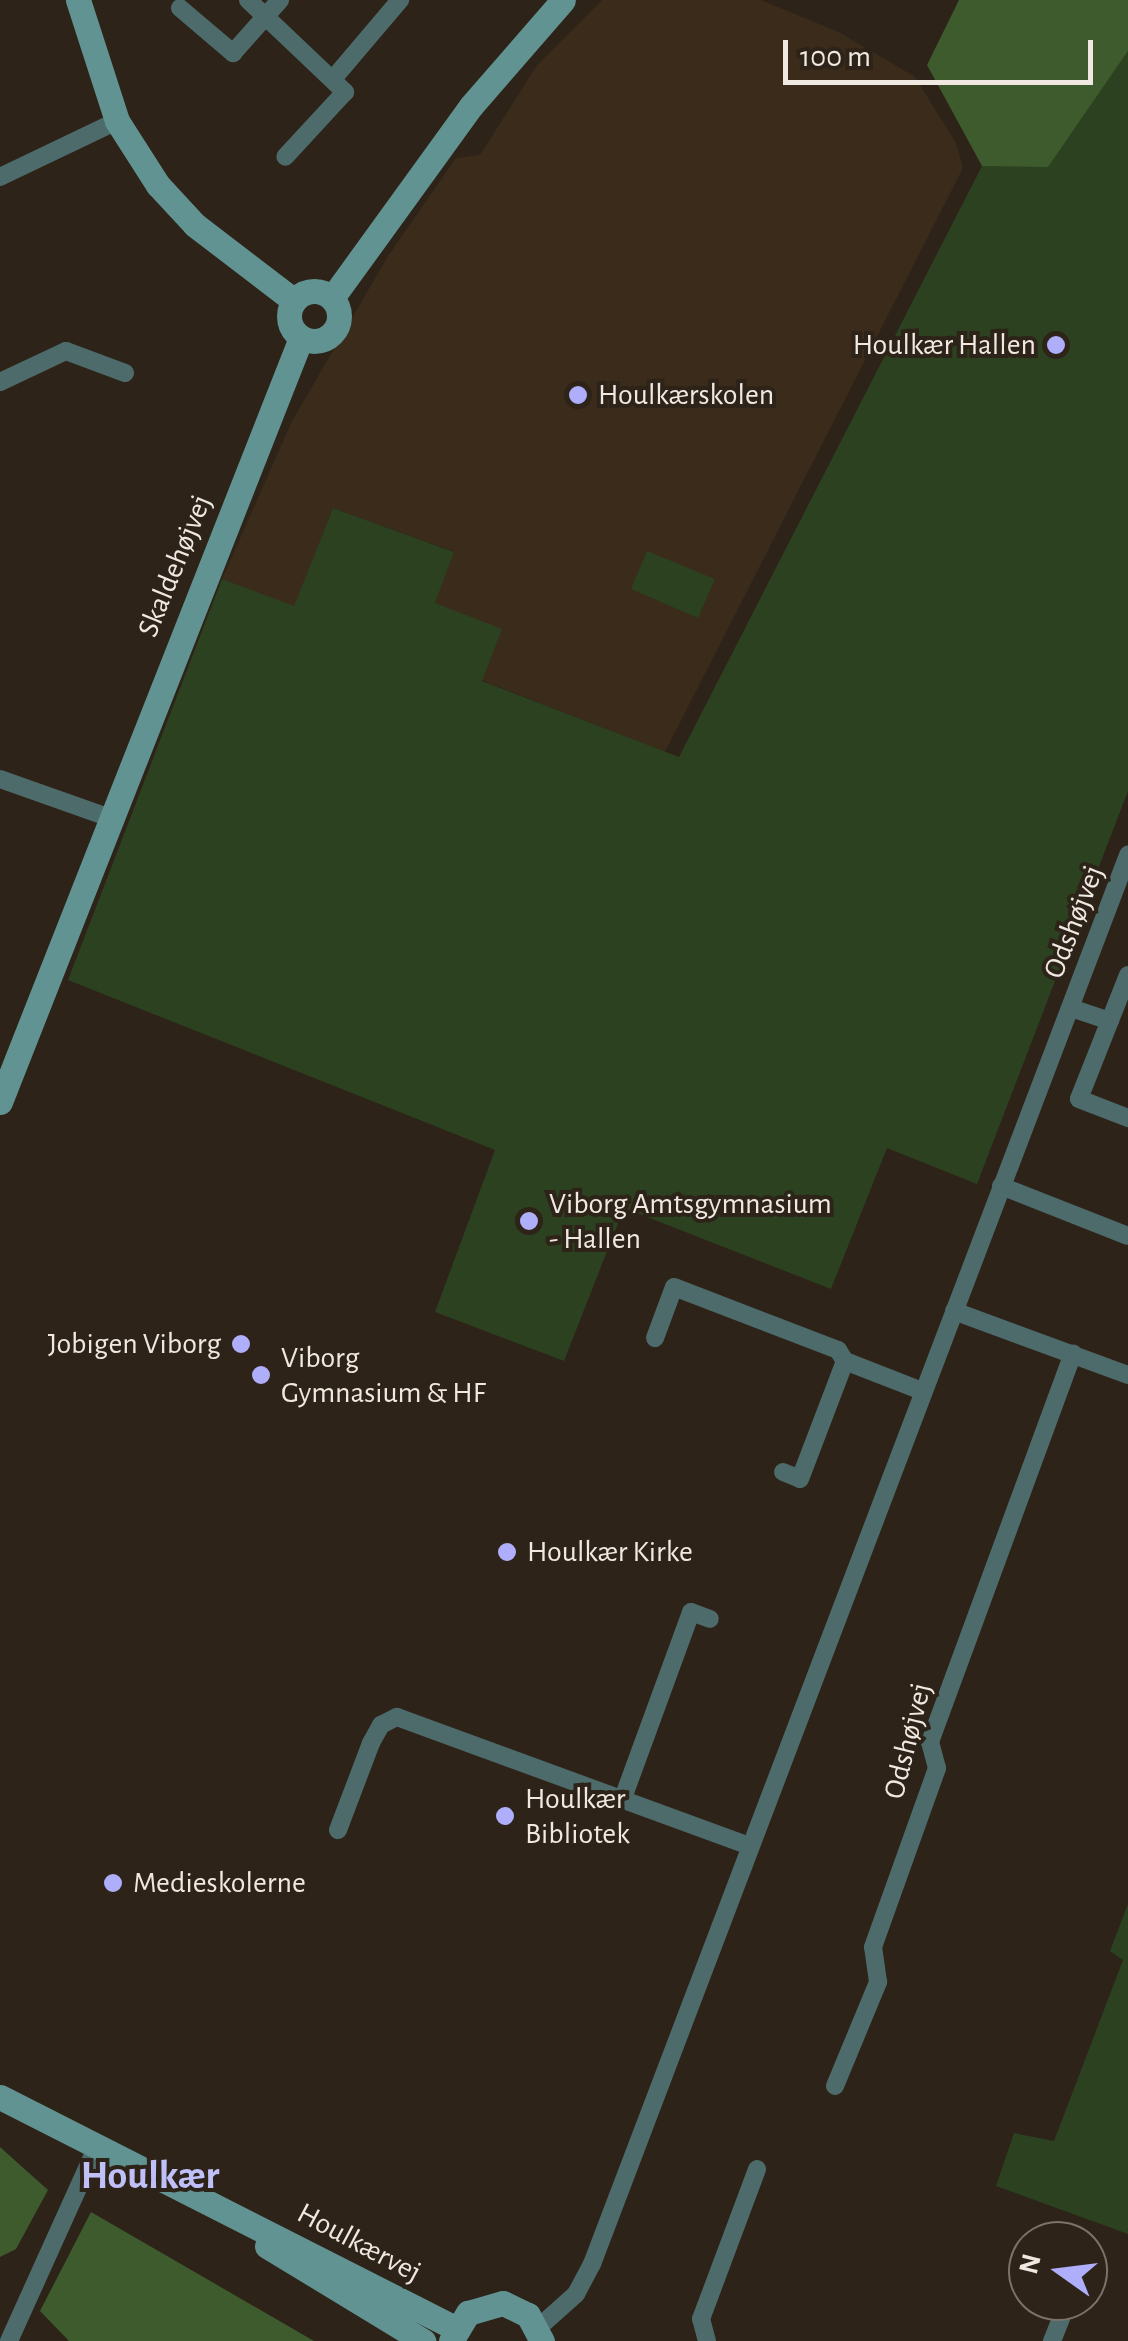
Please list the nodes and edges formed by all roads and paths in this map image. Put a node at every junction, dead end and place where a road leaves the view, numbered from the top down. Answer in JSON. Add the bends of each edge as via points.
{"nodes":[{"id":1,"x":78,"y":0,"type":"edge"},
{"id":2,"x":248,"y":0,"type":"edge"},
{"id":3,"x":280,"y":0,"type":"edge"},
{"id":4,"x":400,"y":0,"type":"edge"},
{"id":5,"x":562,"y":0,"type":"edge"},
{"id":6,"x":180,"y":8,"type":"dead end"},
{"id":7,"x":266,"y":16,"type":"junction"},
{"id":8,"x":332,"y":78,"type":"junction"},
{"id":9,"x":117,"y":121,"type":"junction"},
{"id":10,"x":285,"y":157,"type":"dead end"},
{"id":11,"x":0,"y":177,"type":"edge"},
{"id":12,"x":332,"y":298,"type":"junction"},
{"id":13,"x":294,"y":300,"type":"junction"},
{"id":14,"x":301,"y":338,"type":"junction"},
{"id":15,"x":125,"y":373,"type":"dead end"},
{"id":16,"x":0,"y":382,"type":"edge"},
{"id":17,"x":0,"y":780,"type":"edge"},
{"id":18,"x":110,"y":818,"type":"junction"},
{"id":19,"x":1128,"y":855,"type":"edge"},
{"id":20,"x":1128,"y":974,"type":"edge"},
{"id":21,"x":1071,"y":1008,"type":"junction"},
{"id":22,"x":1110,"y":1021,"type":"junction"},
{"id":23,"x":0,"y":1102,"type":"edge"},
{"id":24,"x":1128,"y":1118,"type":"edge"},
{"id":25,"x":1001,"y":1186,"type":"junction"},
{"id":26,"x":1128,"y":1236,"type":"edge"},
{"id":27,"x":954,"y":1311,"type":"junction"},
{"id":28,"x":656,"y":1338,"type":"dead end"},
{"id":29,"x":1073,"y":1354,"type":"junction"},
{"id":30,"x":845,"y":1361,"type":"junction"},
{"id":31,"x":1128,"y":1375,"type":"edge"},
{"id":32,"x":922,"y":1391,"type":"junction"},
{"id":33,"x":782,"y":1472,"type":"dead end"},
{"id":34,"x":710,"y":1619,"type":"dead end"},
{"id":35,"x":622,"y":1798,"type":"junction"},
{"id":36,"x":338,"y":1830,"type":"dead end"},
{"id":37,"x":749,"y":1846,"type":"junction"},
{"id":38,"x":835,"y":2086,"type":"dead end"},
{"id":39,"x":0,"y":2097,"type":"edge"},
{"id":40,"x":98,"y":2144,"type":"junction"},
{"id":41,"x":757,"y":2169,"type":"dead end"},
{"id":42,"x":232,"y":2217,"type":"junction"},
{"id":43,"x":453,"y":2334,"type":"edge"},
{"id":44,"x":540,"y":2335,"type":"edge"},
{"id":45,"x":11,"y":2340,"type":"edge"},
{"id":46,"x":423,"y":2341,"type":"edge"},
{"id":47,"x":707,"y":2341,"type":"edge"}],
"edges":[{"from":1,"to":9,"type":"street"},
{"from":2,"to":7,"type":"street"},
{"from":3,"to":7,"type":"street"},
{"from":4,"to":8,"type":"street"},
{"from":5,"to":12,"type":"street","via":[[471,106]]},
{"from":6,"to":7,"type":"street","via":[[233,53]]},
{"from":7,"to":8,"type":"street"},
{"from":8,"to":10,"type":"street","via":[[345,92]]},
{"from":9,"to":11,"type":"street"},
{"from":9,"to":13,"type":"street","via":[[158,185],[195,225]]},
{"from":12,"to":13,"type":"street","via":[[312,290]]},
{"from":12,"to":14,"type":"street","via":[[339,313],[333,332],[318,340]]},
{"from":13,"to":14,"type":"street","via":[[288,318]]},
{"from":14,"to":18,"type":"street","name":"Skaldehøjvej"},
{"from":15,"to":16,"type":"street","via":[[66,351]]},
{"from":17,"to":18,"type":"street"},
{"from":18,"to":23,"type":"street","name":"Skaldehøjvej"},
{"from":19,"to":21,"type":"street","name":"Odshøjvej"},
{"from":20,"to":22,"type":"street"},
{"from":21,"to":22,"type":"street","name":"Odshøjvej"},
{"from":21,"to":25,"type":"street","name":"Odshøjvej"},
{"from":22,"to":24,"type":"street","via":[[1079,1099]]},
{"from":25,"to":26,"type":"street"},
{"from":25,"to":27,"type":"street","name":"Odshøjvej"},
{"from":27,"to":29,"type":"street"},
{"from":27,"to":32,"type":"street","name":"Odshøjvej"},
{"from":28,"to":30,"type":"street","via":[[674,1288],[838,1350]]},
{"from":29,"to":31,"type":"street"},
{"from":29,"to":38,"type":"street","name":"Odshøjvej","via":[[930,1742],[936,1768],[872,1947],[878,1982]]},
{"from":30,"to":32,"type":"street"},
{"from":30,"to":33,"type":"street","via":[[800,1479]]},
{"from":32,"to":37,"type":"street","name":"Odshøjvej"},
{"from":34,"to":35,"type":"street","via":[[690,1612]]},
{"from":35,"to":36,"type":"street","via":[[397,1717],[371,1743]]},
{"from":35,"to":37,"type":"street"},
{"from":37,"to":44,"type":"street","name":"Odshøjvej","via":[[592,2264]]},
{"from":39,"to":40,"type":"street","name":"Houlkærvej"},
{"from":40,"to":42,"type":"street","name":"Houlkærvej"},
{"from":40,"to":45,"type":"street"},
{"from":41,"to":47,"type":"street","via":[[701,2318]]},
{"from":42,"to":43,"type":"street","name":"Houlkærvej"},
{"from":42,"to":46,"type":"street","name":"Houlkærvej","via":[[272,2250]]},
{"from":43,"to":44,"type":"street","via":[[478,2306],[503,2303]]}]}
